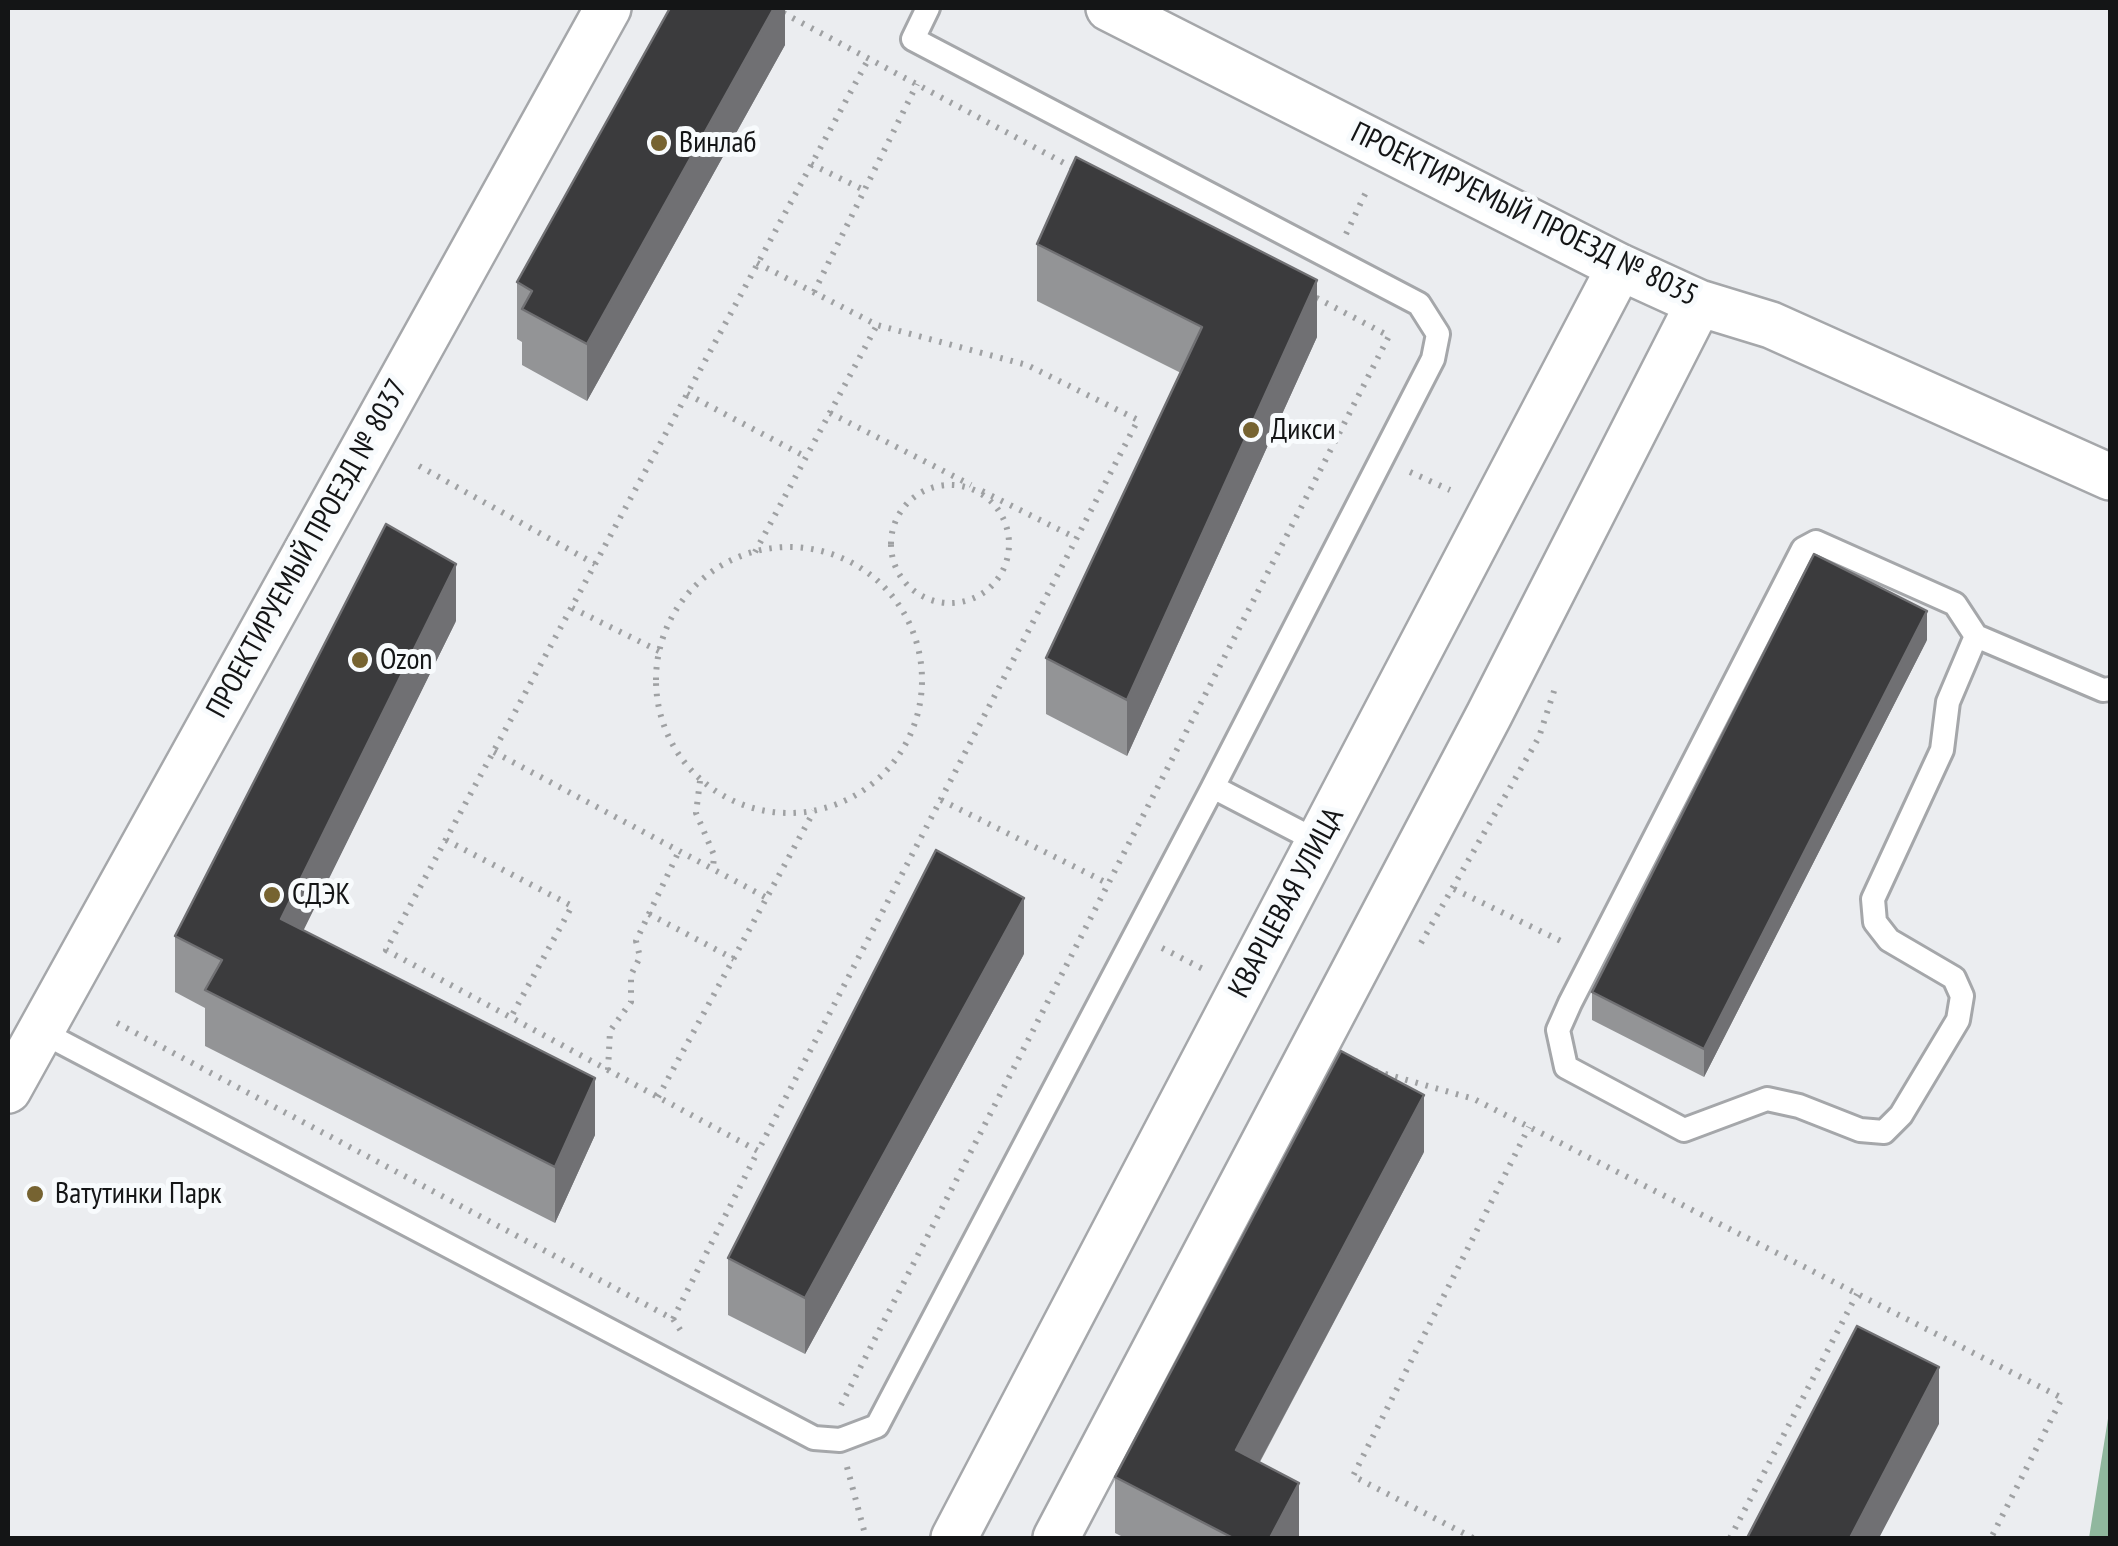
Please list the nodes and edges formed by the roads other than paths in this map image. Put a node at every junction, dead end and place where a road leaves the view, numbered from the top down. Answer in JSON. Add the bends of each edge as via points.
{"nodes":[{"id":1,"x":608,"y":8,"type":"edge"},
{"id":2,"x":928,"y":8,"type":"edge"},
{"id":3,"x":1109,"y":8,"type":"edge"},
{"id":4,"x":1620,"y":267,"type":"junction"},
{"id":5,"x":1699,"y":303,"type":"junction"},
{"id":6,"x":2110,"y":477,"type":"edge"},
{"id":7,"x":1976,"y":636,"type":"junction"},
{"id":8,"x":2110,"y":690,"type":"edge"},
{"id":9,"x":1213,"y":787,"type":"junction"},
{"id":10,"x":1319,"y":842,"type":"junction"},
{"id":11,"x":40,"y":1032,"type":"junction"},
{"id":12,"x":8,"y":1090,"type":"edge"},
{"id":13,"x":954,"y":1538,"type":"edge"},
{"id":14,"x":1056,"y":1538,"type":"edge"}],
"edges":[{"from":1,"to":11,"type":"street","name":"ПРОЕКТИРУЕМЫЙ ПРОЕЗД № 8037"},
{"from":2,"to":9,"type":"lane","via":[[913,39],[1419,304],[1438,334],[1433,359]]},
{"from":3,"to":4,"type":"street","name":"ПРОЕКТИРУЕМЫЙ ПРОЕЗД № 8035"},
{"from":4,"to":5,"type":"street","name":"ПРОЕКТИРУЕМЫЙ ПРОЕЗД № 8035"},
{"from":4,"to":10,"type":"street","name":"КВАРЦЕВАЯ УЛИЦА"},
{"from":5,"to":6,"type":"street","name":"ПРОЕКТИРУЕМЫЙ ПРОЕЗД № 8035","via":[[1771,325]]},
{"from":5,"to":14,"type":"street"},
{"from":7,"to":7,"type":"lane","via":[[1948,702],[1942,750],[1873,899],[1874,922],[1890,940],[1954,978],[1962,996],[1958,1020],[1901,1115],[1884,1132],[1860,1130],[1767,1099],[1684,1130],[1566,1067],[1558,1030],[1803,550],[1816,542],[1954,604]]},
{"from":7,"to":8,"type":"lane"},
{"from":9,"to":10,"type":"lane"},
{"from":9,"to":11,"type":"lane","via":[[876,1426],[840,1440],[814,1438]]},
{"from":10,"to":13,"type":"street","name":"КВАРЦЕВАЯ УЛИЦА"},
{"from":11,"to":12,"type":"street","name":"ПРОЕКТИРУЕМЫЙ ПРОЕЗД № 8037"}]}
